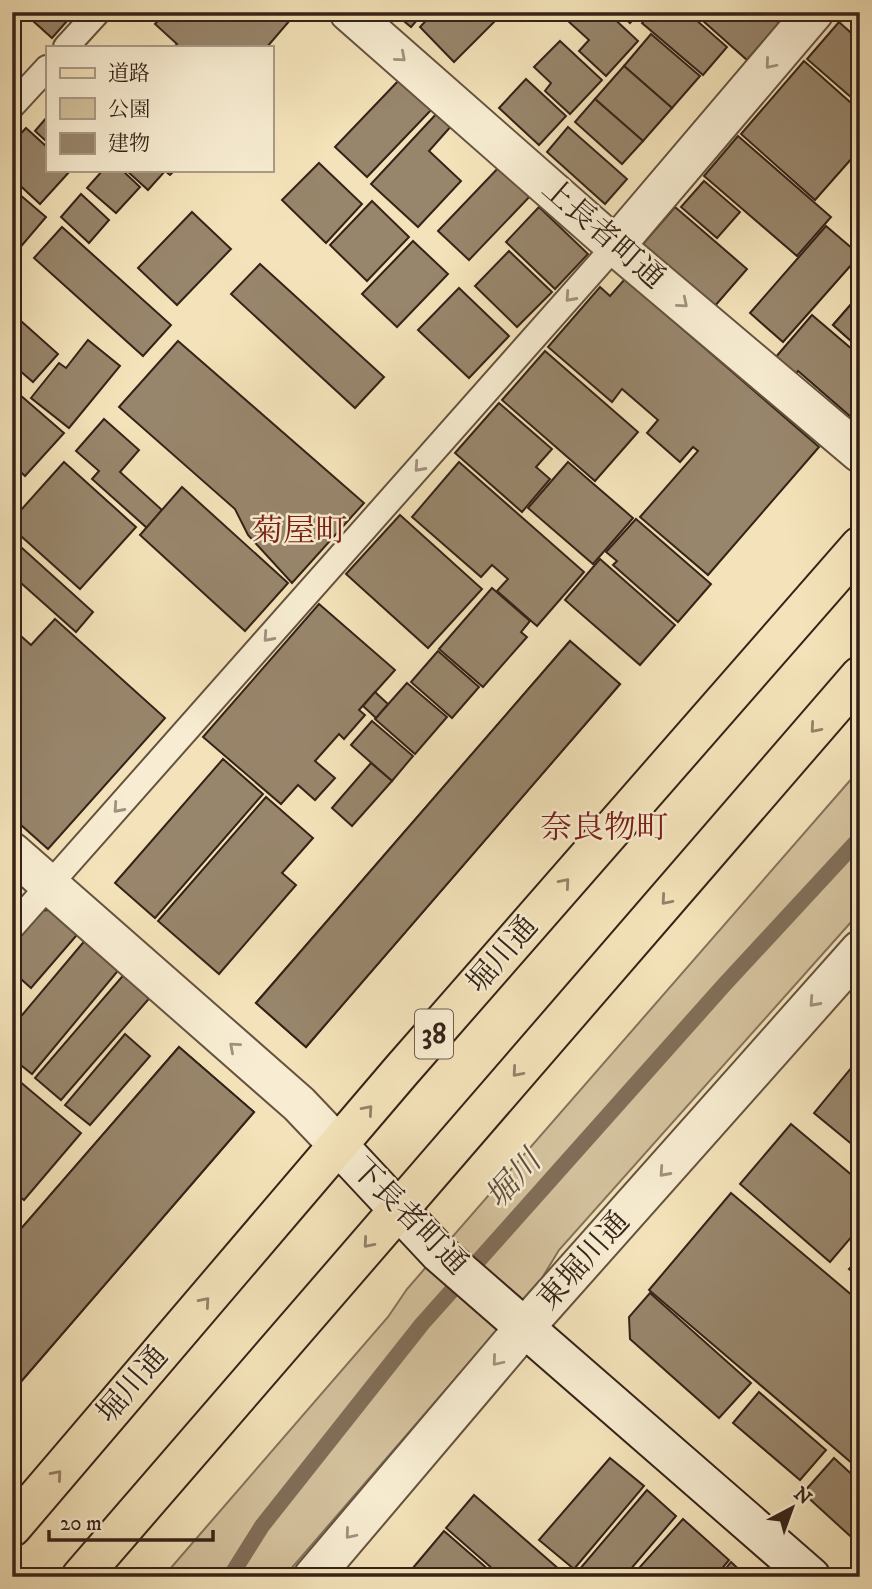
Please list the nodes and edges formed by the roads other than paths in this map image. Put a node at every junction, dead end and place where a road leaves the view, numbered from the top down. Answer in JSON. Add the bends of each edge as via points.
{"nodes":[{"id":1,"x":98,"y":12,"type":"edge"},
{"id":2,"x":349,"y":12,"type":"edge"},
{"id":3,"x":814,"y":12,"type":"edge"},
{"id":4,"x":67,"y":46,"type":"edge"},
{"id":5,"x":46,"y":69,"type":"edge"},
{"id":6,"x":12,"y":106,"type":"edge"},
{"id":7,"x":615,"y":246,"type":"junction"},
{"id":8,"x":860,"y":453,"type":"edge"},
{"id":9,"x":860,"y":546,"type":"edge"},
{"id":10,"x":860,"y":676,"type":"edge"},
{"id":11,"x":12,"y":852,"type":"edge"},
{"id":12,"x":50,"y":885,"type":"junction"},
{"id":13,"x":12,"y":927,"type":"edge"},
{"id":14,"x":860,"y":950,"type":"edge"},
{"id":15,"x":338,"y":1145,"type":"junction"},
{"id":16,"x":398,"y":1208,"type":"junction"},
{"id":17,"x":518,"y":1321,"type":"junction"},
{"id":18,"x":12,"y":1527,"type":"edge"},
{"id":19,"x":81,"y":1577,"type":"edge"},
{"id":20,"x":313,"y":1577,"type":"edge"},
{"id":21,"x":811,"y":1577,"type":"edge"}],
"edges":[{"from":1,"to":4,"type":"lane"},
{"from":2,"to":7,"type":"street","name":"上長者町通","one_way":true},
{"from":3,"to":7,"type":"street","one_way":true},
{"from":5,"to":6,"type":"lane"},
{"from":7,"to":8,"type":"street","name":"上長者町通","one_way":true},
{"from":7,"to":12,"type":"lane","one_way":true},
{"from":15,"to":9,"type":"main road","name":"堀川通","number":"38","one_way":true},
{"from":10,"to":16,"type":"main road","one_way":true},
{"from":11,"to":12,"type":"street","name":"下長者町通"},
{"from":12,"to":13,"type":"lane"},
{"from":15,"to":12,"type":"street","name":"下長者町通","one_way":true,"via":[[299,1104]]},
{"from":14,"to":17,"type":"street","name":"東堀川通","one_way":true},
{"from":15,"to":16,"type":"street","name":"下長者町通"},
{"from":18,"to":15,"type":"main road","name":"堀川通","number":"38","one_way":true},
{"from":16,"to":17,"type":"street","name":"下長者町通","via":[[439,1252]]},
{"from":16,"to":19,"type":"main road","one_way":true},
{"from":17,"to":20,"type":"street","name":"東堀川通","one_way":true},
{"from":17,"to":21,"type":"street","name":"下長者町通"}]}
